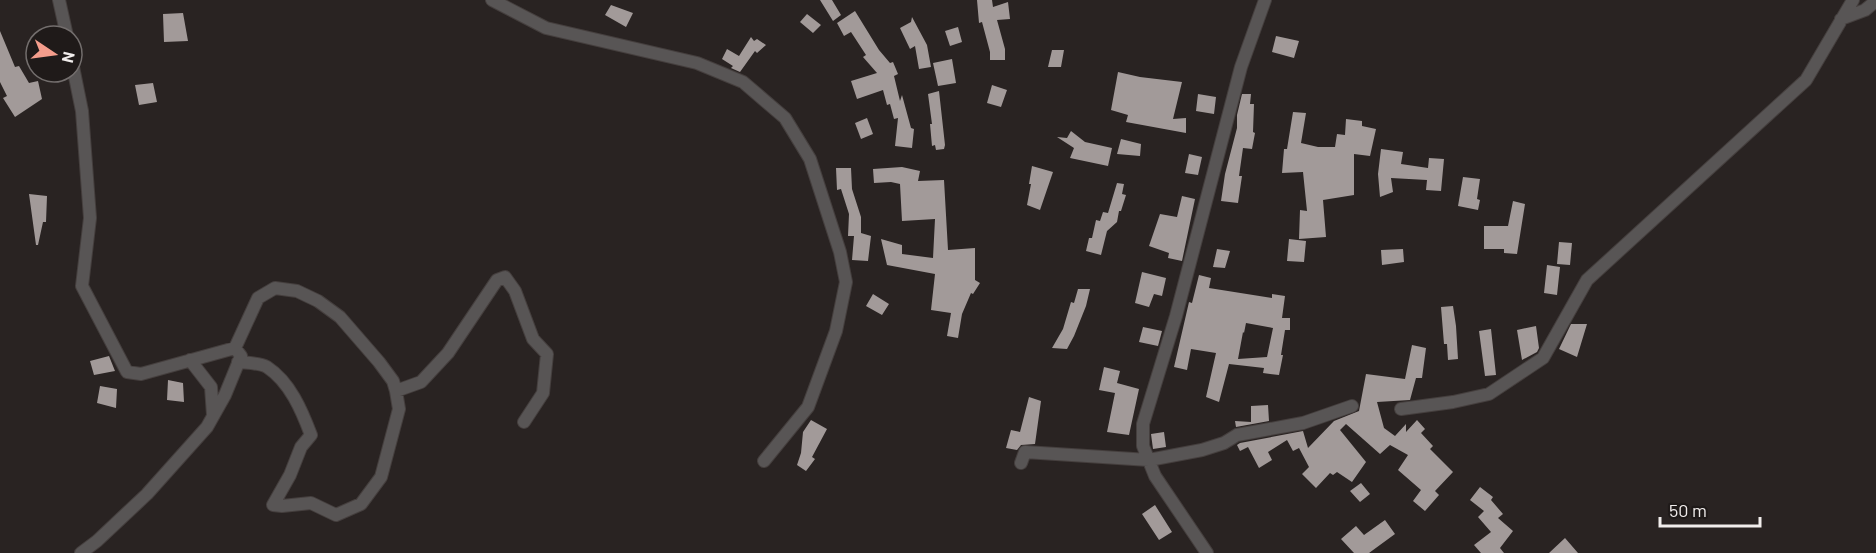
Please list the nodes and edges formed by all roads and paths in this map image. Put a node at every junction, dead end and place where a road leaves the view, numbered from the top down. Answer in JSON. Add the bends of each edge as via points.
{"nodes":[{"id":1,"x":59,"y":0,"type":"edge"},
{"id":2,"x":492,"y":0,"type":"edge"},
{"id":3,"x":1265,"y":0,"type":"edge"},
{"id":4,"x":1853,"y":0,"type":"edge"},
{"id":5,"x":1876,"y":1,"type":"edge"},
{"id":6,"x":1841,"y":19,"type":"junction"},
{"id":7,"x":64,"y":24,"type":"edge"},
{"id":8,"x":76,"y":84,"type":"edge"},
{"id":9,"x":235,"y":348,"type":"junction"},
{"id":10,"x":190,"y":360,"type":"junction"},
{"id":11,"x":238,"y":362,"type":"junction"},
{"id":12,"x":396,"y":391,"type":"junction"},
{"id":13,"x":1352,"y":406,"type":"dead end"},
{"id":14,"x":1401,"y":409,"type":"dead end"},
{"id":15,"x":213,"y":416,"type":"junction"},
{"id":16,"x":524,"y":422,"type":"dead end"},
{"id":17,"x":1149,"y":460,"type":"junction"},
{"id":18,"x":764,"y":461,"type":"dead end"},
{"id":19,"x":1021,"y":463,"type":"dead end"},
{"id":20,"x":81,"y":553,"type":"edge"},
{"id":21,"x":1207,"y":553,"type":"edge"}],
"edges":[{"from":1,"to":7,"type":"street"},
{"from":2,"to":18,"type":"street","via":[[546,28],[697,63],[743,82],[785,118],[810,159],[846,282],[836,331],[808,407]]},
{"from":3,"to":17,"type":"street","via":[[1241,67],[1176,316],[1143,424],[1143,446]]},
{"from":4,"to":6,"type":"street"},
{"from":5,"to":6,"type":"street","via":[[1866,10]]},
{"from":6,"to":14,"type":"street","via":[[1806,80],[1587,280],[1543,358],[1489,394]]},
{"from":8,"to":10,"type":"street","via":[[90,218],[82,286],[127,372],[141,374]]},
{"from":9,"to":10,"type":"street"},
{"from":9,"to":11,"type":"street","via":[[241,356]]},
{"from":9,"to":12,"type":"street","via":[[258,298],[275,288],[297,291],[340,317],[379,362]]},
{"from":10,"to":15,"type":"street","via":[[210,387]]},
{"from":11,"to":12,"type":"street","via":[[266,366],[285,383],[311,435],[300,447],[273,505],[311,503],[336,515],[361,504],[381,477],[399,409]]},
{"from":11,"to":15,"type":"street"},
{"from":12,"to":16,"type":"street","via":[[420,382],[448,353],[497,280],[505,277],[515,291],[533,339],[547,354],[543,393]]},
{"from":13,"to":17,"type":"street","via":[[1303,423],[1237,435],[1202,450]]},
{"from":15,"to":20,"type":"street","via":[[147,494]]},
{"from":17,"to":19,"type":"street","via":[[1024,452]]},
{"from":17,"to":21,"type":"street","via":[[1155,476]]}]}
